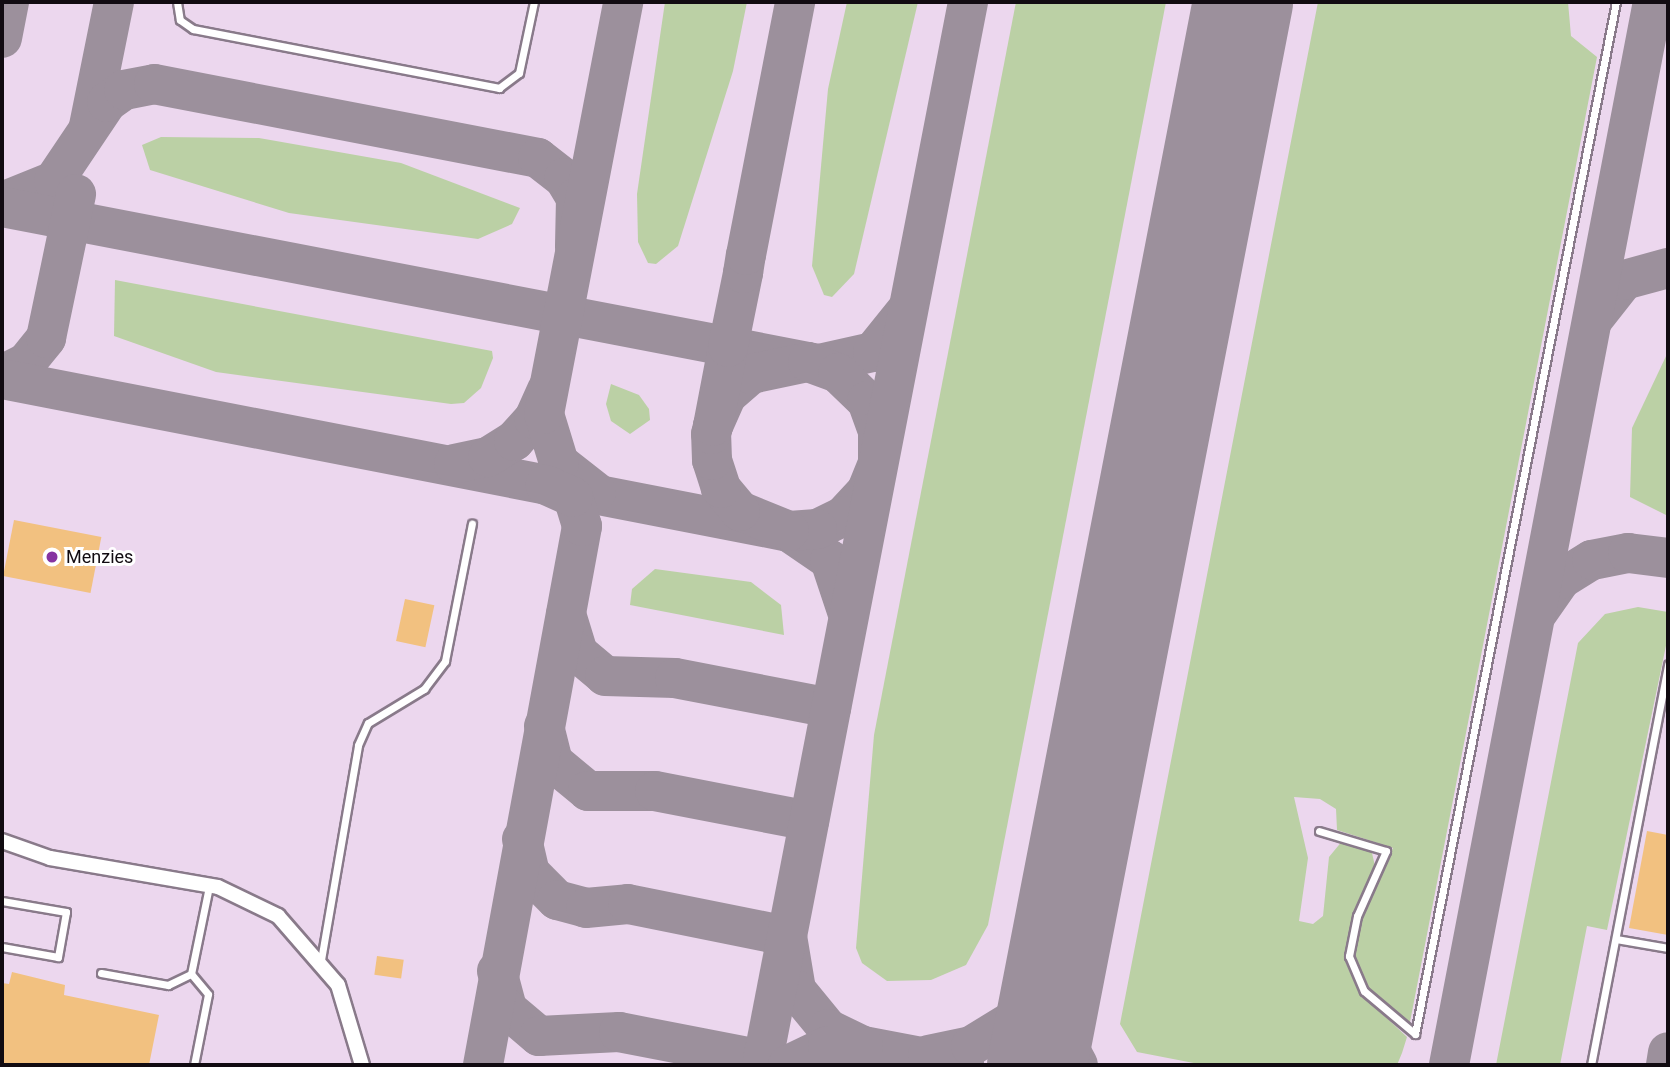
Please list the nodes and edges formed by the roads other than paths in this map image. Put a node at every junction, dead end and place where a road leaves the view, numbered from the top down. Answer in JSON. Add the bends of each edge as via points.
{"nodes":[{"id":1,"x":177,"y":2,"type":"edge"},
{"id":2,"x":534,"y":2,"type":"edge"},
{"id":3,"x":1616,"y":2,"type":"edge"},
{"id":4,"x":472,"y":524,"type":"dead end"},
{"id":5,"x":1668,"y":664,"type":"edge"},
{"id":6,"x":1319,"y":831,"type":"dead end"},
{"id":7,"x":2,"y":841,"type":"edge"},
{"id":8,"x":209,"y":885,"type":"junction"},
{"id":9,"x":2,"y":901,"type":"edge"},
{"id":10,"x":1616,"y":939,"type":"junction"},
{"id":11,"x":2,"y":947,"type":"edge"},
{"id":12,"x":1668,"y":948,"type":"edge"},
{"id":13,"x":321,"y":960,"type":"junction"},
{"id":14,"x":101,"y":973,"type":"dead end"},
{"id":15,"x":191,"y":974,"type":"junction"},
{"id":16,"x":194,"y":1065,"type":"edge"},
{"id":17,"x":362,"y":1065,"type":"edge"},
{"id":18,"x":1591,"y":1065,"type":"edge"}],
"edges":[{"from":1,"to":2,"type":"lane","via":[[180,20],[193,29],[499,88],[519,73]]},
{"from":3,"to":6,"type":"lane","via":[[1415,1034],[1364,992],[1349,956],[1357,916],[1386,851]]},
{"from":4,"to":13,"type":"lane","via":[[445,661],[424,688],[368,723],[358,745]]},
{"from":5,"to":10,"type":"lane"},
{"from":7,"to":8,"type":"street","via":[[50,858]]},
{"from":8,"to":13,"type":"street","via":[[278,916]]},
{"from":8,"to":15,"type":"lane"},
{"from":9,"to":11,"type":"lane","via":[[66,912],[58,957]]},
{"from":10,"to":12,"type":"lane"},
{"from":10,"to":18,"type":"lane"},
{"from":13,"to":17,"type":"street","via":[[348,1010]]},
{"from":14,"to":15,"type":"lane","via":[[169,985]]},
{"from":15,"to":16,"type":"lane","via":[[208,994]]}]}
